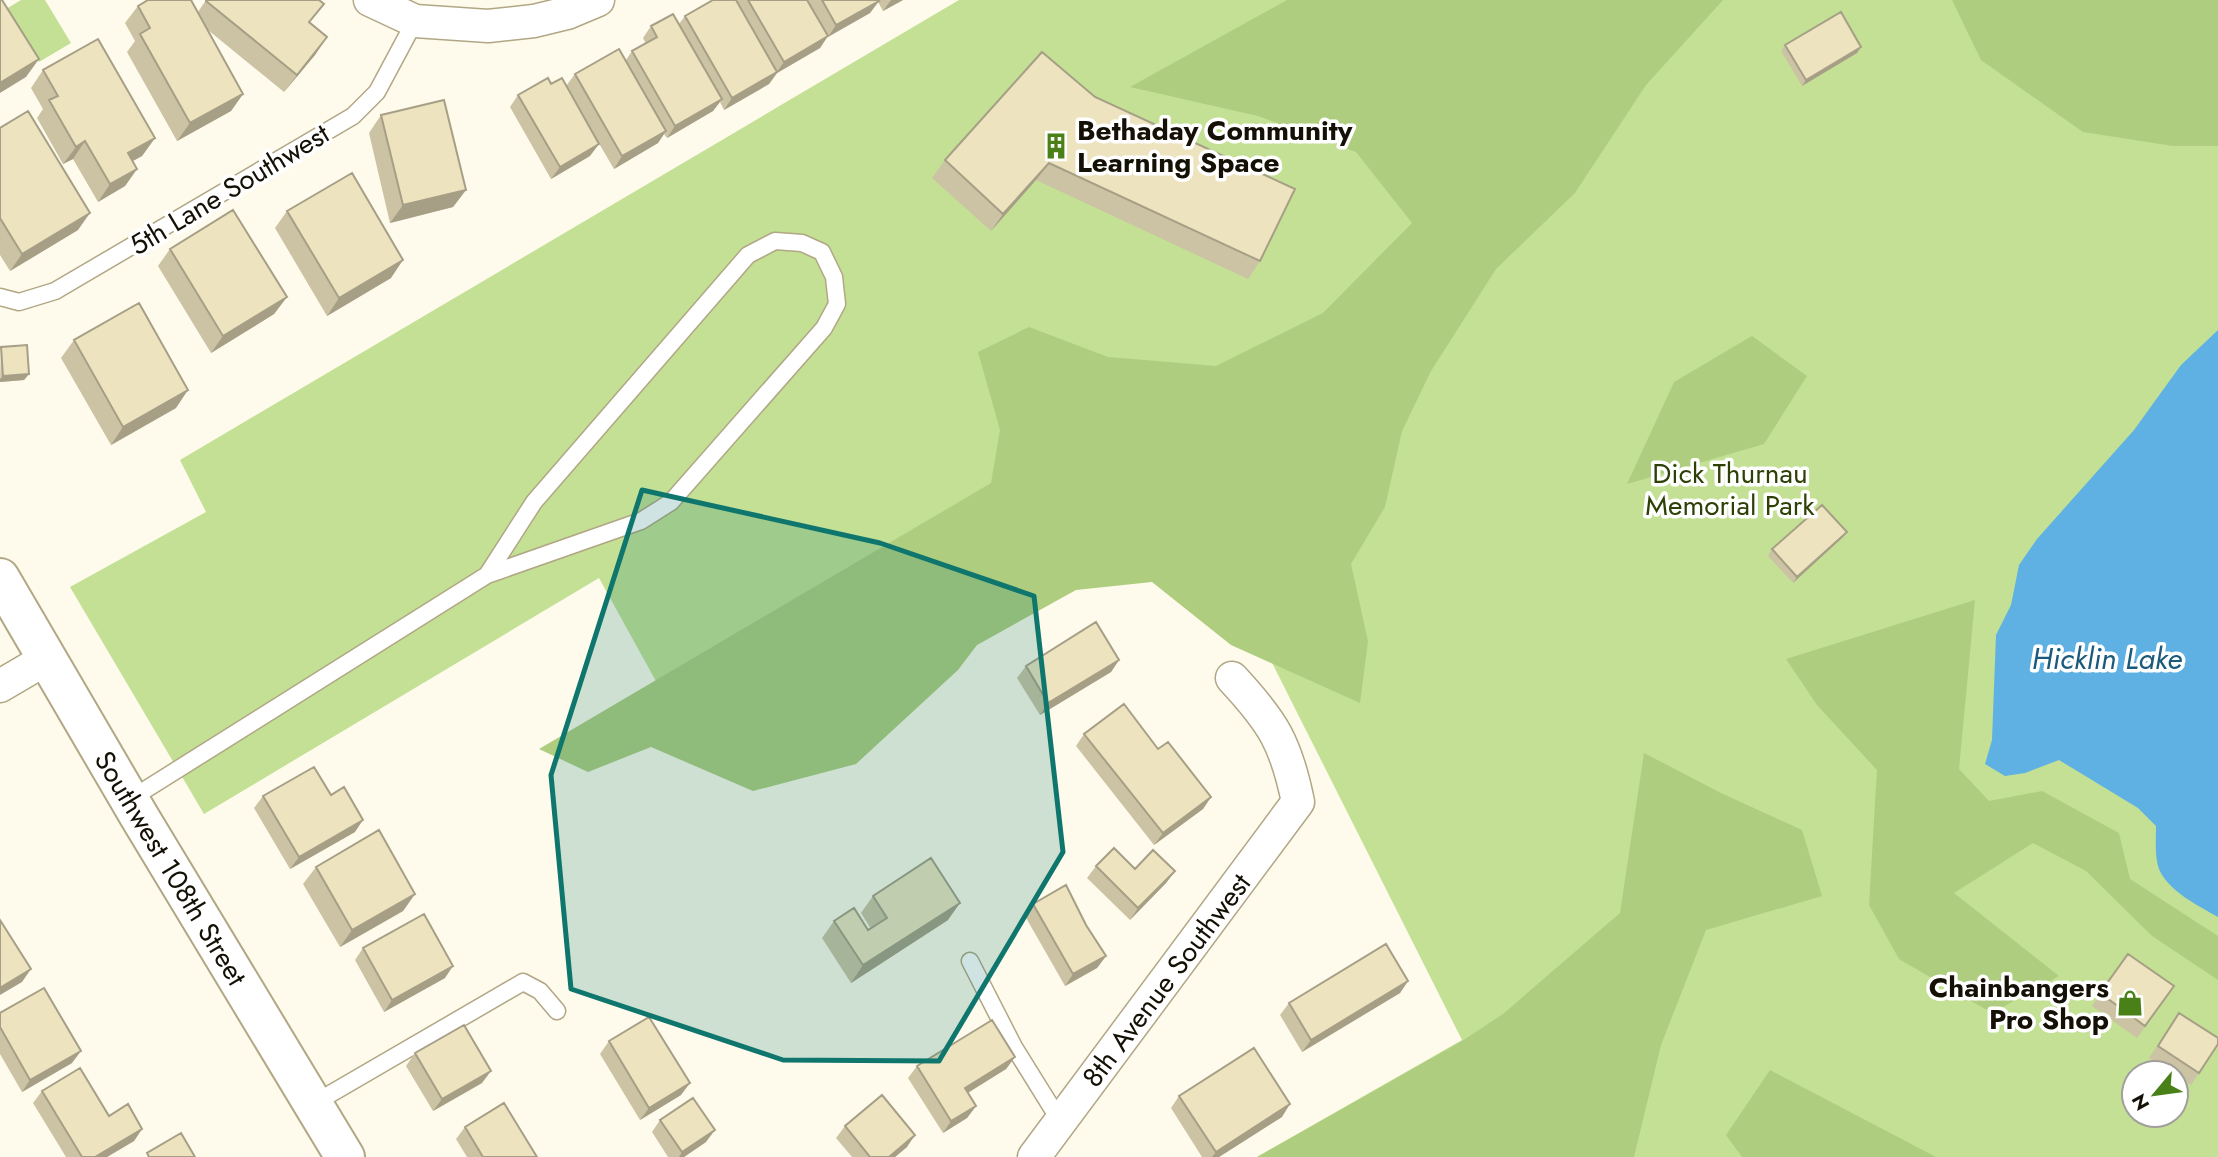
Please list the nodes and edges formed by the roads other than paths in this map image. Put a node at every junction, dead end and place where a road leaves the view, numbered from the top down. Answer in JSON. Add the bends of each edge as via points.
{"nodes":[{"id":1,"x":370,"y":0,"type":"edge"},
{"id":2,"x":598,"y":0,"type":"edge"},
{"id":3,"x":415,"y":22,"type":"junction"},
{"id":4,"x":1,"y":297,"type":"edge"},
{"id":5,"x":487,"y":575,"type":"junction"},
{"id":6,"x":0,"y":578,"type":"edge"},
{"id":7,"x":46,"y":659,"type":"junction"},
{"id":8,"x":1232,"y":678,"type":"dead end"},
{"id":9,"x":0,"y":686,"type":"edge"},
{"id":10,"x":129,"y":800,"type":"junction"},
{"id":11,"x":970,"y":961,"type":"dead end"},
{"id":12,"x":556,"y":1011,"type":"dead end"},
{"id":13,"x":313,"y":1104,"type":"junction"},
{"id":14,"x":1060,"y":1121,"type":"junction"},
{"id":15,"x":345,"y":1157,"type":"edge"},
{"id":16,"x":1034,"y":1157,"type":"edge"}],
"edges":[{"from":1,"to":3,"type":"street"},
{"from":2,"to":3,"type":"street","via":[[567,13],[522,22],[488,26]]},
{"from":3,"to":4,"type":"lane","name":"5th Lane Southwest","via":[[377,92],[353,116],[55,292],[19,302]]},
{"from":5,"to":5,"type":"lane","via":[[641,521],[671,502],[824,328],[837,304],[834,276],[822,252],[802,243],[775,241],[748,255],[534,502]]},
{"from":5,"to":10,"type":"lane"},
{"from":6,"to":7,"type":"street","name":"Southwest 108th Street"},
{"from":7,"to":9,"type":"street"},
{"from":7,"to":10,"type":"street","name":"Southwest 108th Street"},
{"from":8,"to":14,"type":"street","name":"8th Avenue Southwest","via":[[1262,710],[1280,740],[1298,802]]},
{"from":10,"to":13,"type":"street","name":"Southwest 108th Street"},
{"from":11,"to":14,"type":"lane","via":[[1014,1047]]},
{"from":12,"to":13,"type":"lane","via":[[540,991],[523,982]]},
{"from":13,"to":15,"type":"street","name":"Southwest 108th Street"},
{"from":14,"to":16,"type":"street","name":"8th Avenue Southwest"}]}
